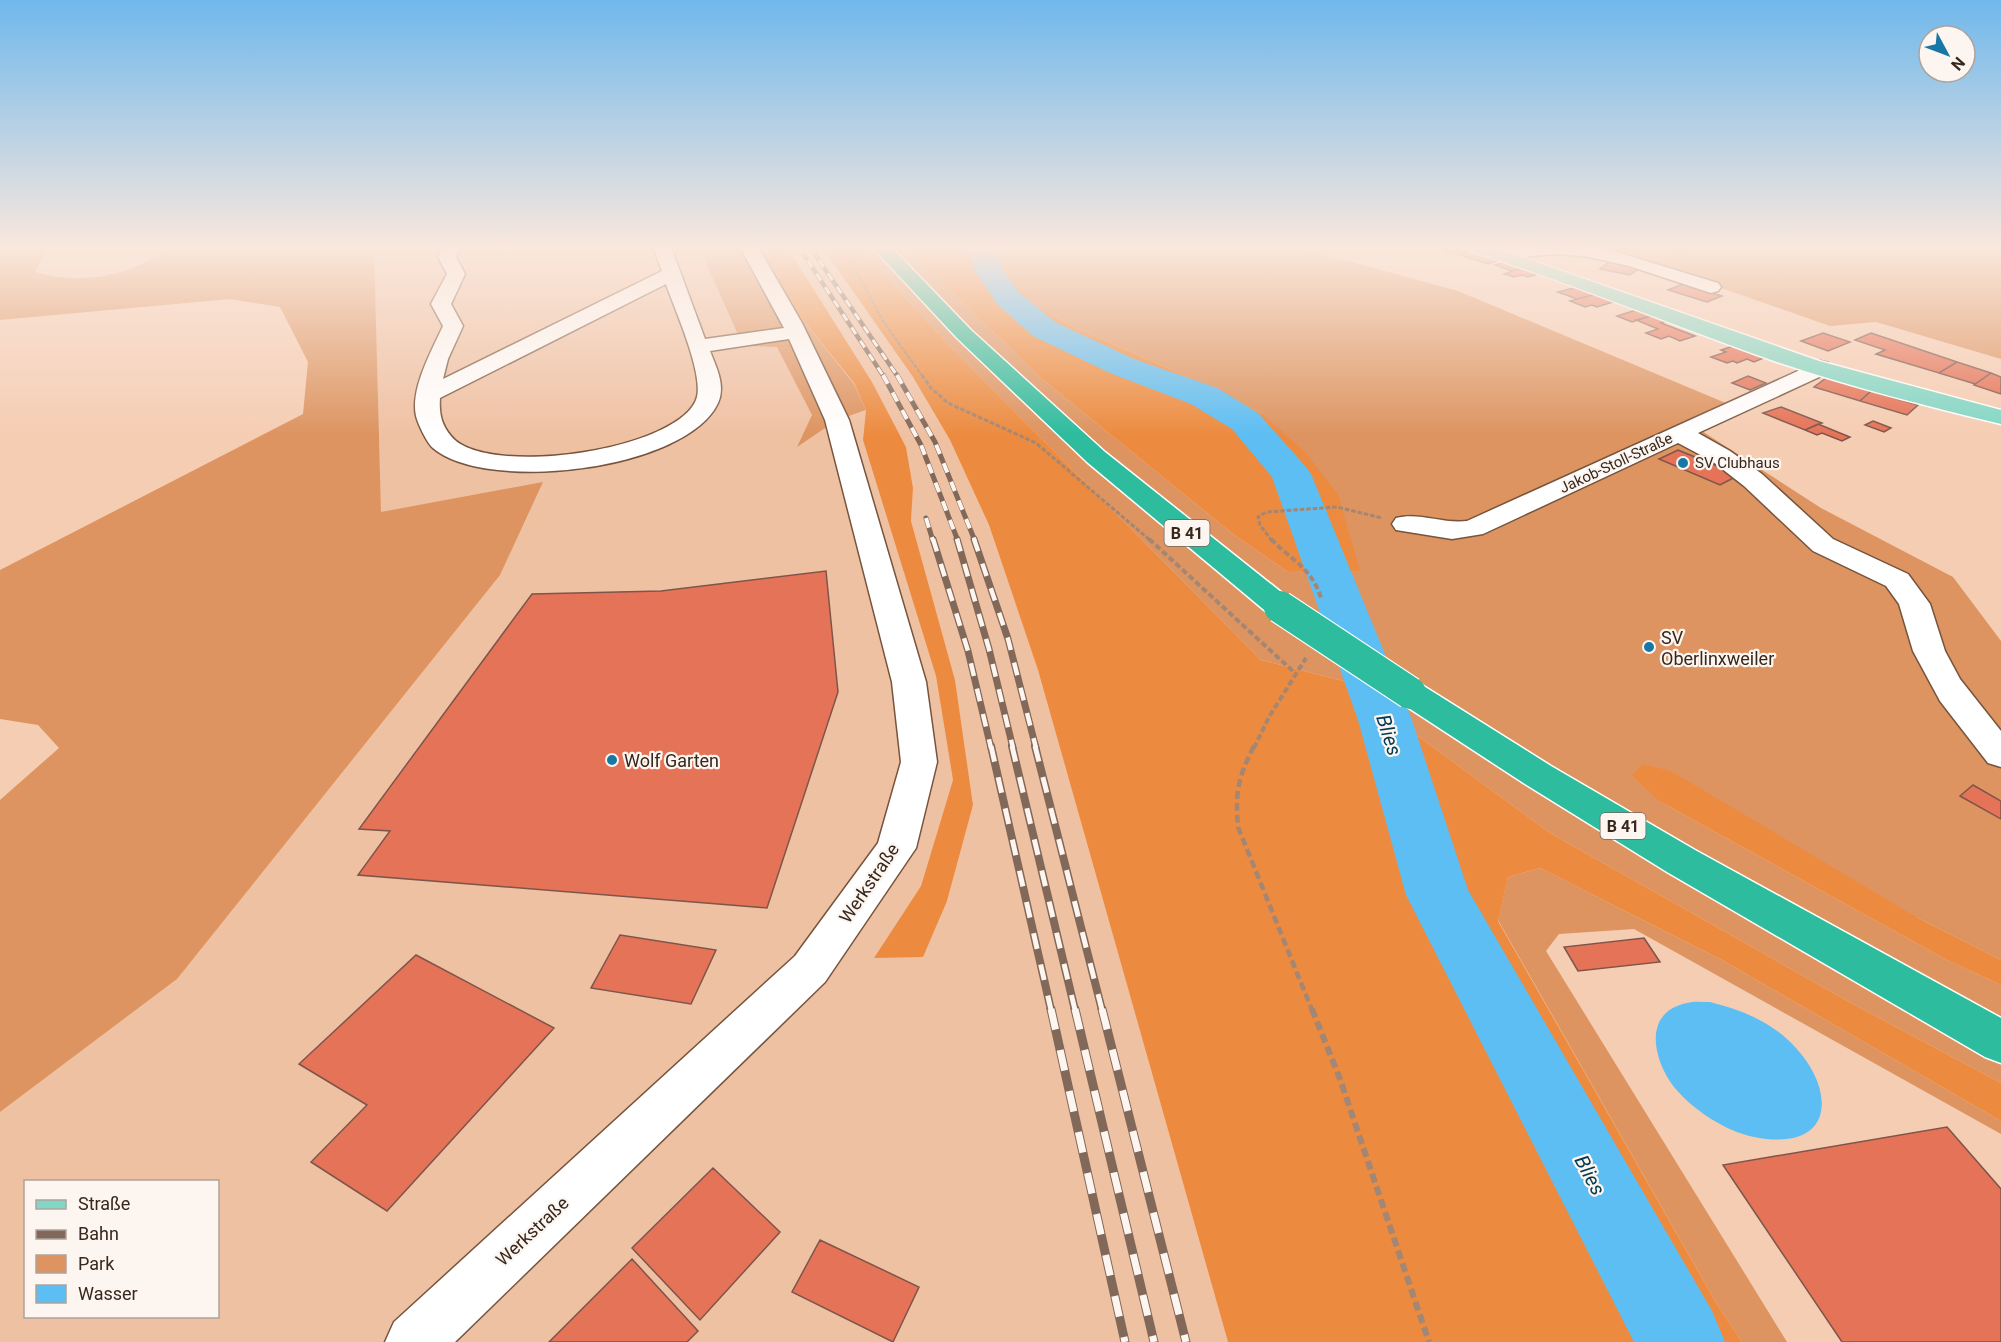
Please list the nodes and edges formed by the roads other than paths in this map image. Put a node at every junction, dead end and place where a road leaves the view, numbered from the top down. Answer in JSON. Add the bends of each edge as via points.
{"nodes":[{"id":1,"x":444,"y":310,"type":"edge"},
{"id":2,"x":600,"y":310,"type":"edge"},
{"id":3,"x":684,"y":310,"type":"edge"},
{"id":4,"x":783,"y":310,"type":"edge"},
{"id":5,"x":941,"y":310,"type":"edge"},
{"id":6,"x":1656,"y":310,"type":"edge"},
{"id":7,"x":796,"y":332,"type":"junction"},
{"id":8,"x":698,"y":346,"type":"junction"},
{"id":9,"x":1820,"y":368,"type":"junction"},
{"id":10,"x":431,"y":394,"type":"junction"},
{"id":11,"x":2001,"y":417,"type":"edge"},
{"id":12,"x":1679,"y":433,"type":"junction"},
{"id":13,"x":1406,"y":524,"type":"road end"},
{"id":14,"x":2001,"y":754,"type":"edge"},
{"id":15,"x":1840,"y":951,"type":"junction"},
{"id":16,"x":2001,"y":1035,"type":"edge"},
{"id":17,"x":2001,"y":1042,"type":"edge"},
{"id":18,"x":414,"y":1342,"type":"edge"}],
"edges":[{"from":1,"to":10,"type":"street","via":[[453,326],[436,361]]},
{"from":2,"to":10,"type":"street"},
{"from":3,"to":8,"type":"street"},
{"from":4,"to":7,"type":"street","name":"Werkstraße"},
{"from":5,"to":15,"type":"highway","number":"B 41","bridge":true,"via":[[1087,450],[1280,607],[1538,775]]},
{"from":6,"to":9,"type":"main road"},
{"from":7,"to":8,"type":"street"},
{"from":7,"to":18,"type":"street","name":"Werkstraße","via":[[837,420],[909,682],[919,762],[896,848],[810,969]]},
{"from":8,"to":10,"type":"street","via":[[709,378],[709,392],[705,405],[694,418],[677,431],[645,445],[578,462],[521,466],[454,453],[435,438],[428,416]]},
{"from":9,"to":11,"type":"main road"},
{"from":9,"to":12,"type":"street","name":"Jakob-Stoll-Straße"},
{"from":12,"to":13,"type":"street","name":"Jakob-Stoll-Straße","via":[[1473,528],[1452,531]]},
{"from":12,"to":14,"type":"street","via":[[1754,480],[1823,545],[1906,588],[1916,605],[1929,650],[1962,711]]},
{"from":15,"to":16,"type":"highway","number":"B 41"},
{"from":15,"to":17,"type":"highway"}]}
